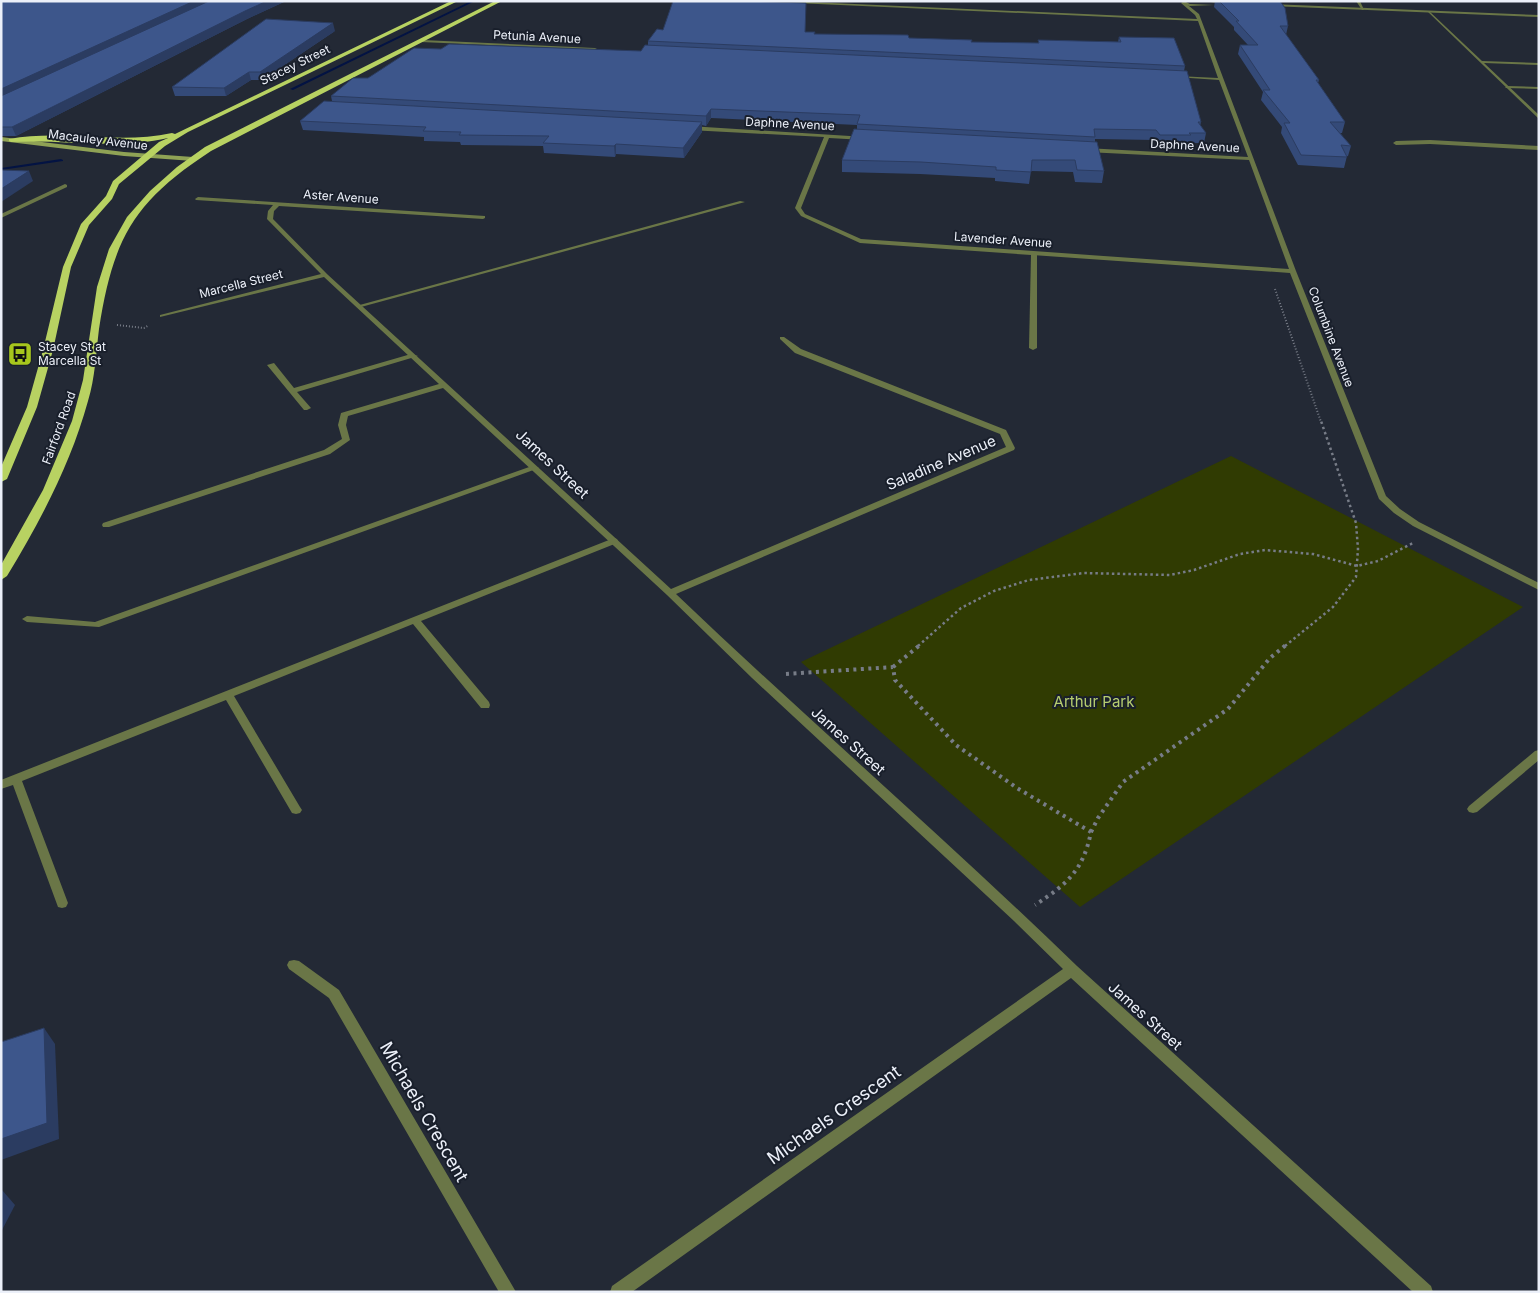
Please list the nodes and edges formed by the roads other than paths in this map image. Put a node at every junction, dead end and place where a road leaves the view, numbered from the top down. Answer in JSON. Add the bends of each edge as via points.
{"nodes":[{"id":1,"x":456,"y":1,"type":"edge"},
{"id":2,"x":500,"y":1,"type":"edge"},
{"id":3,"x":754,"y":1,"type":"edge"},
{"id":4,"x":1358,"y":1,"type":"edge"},
{"id":5,"x":1182,"y":2,"type":"edge"},
{"id":6,"x":1202,"y":3,"type":"edge"},
{"id":7,"x":1234,"y":4,"type":"edge"},
{"id":8,"x":1262,"y":5,"type":"edge"},
{"id":9,"x":1363,"y":9,"type":"junction"},
{"id":10,"x":1428,"y":12,"type":"junction"},
{"id":11,"x":1539,"y":16,"type":"edge"},
{"id":12,"x":1197,"y":17,"type":"junction"},
{"id":13,"x":422,"y":41,"type":"junction"},
{"id":14,"x":597,"y":49,"type":"edge"},
{"id":15,"x":1480,"y":62,"type":"junction"},
{"id":16,"x":1539,"y":64,"type":"edge"},
{"id":17,"x":1173,"y":76,"type":"edge"},
{"id":18,"x":1221,"y":78,"type":"junction"},
{"id":19,"x":1508,"y":89,"type":"junction"},
{"id":20,"x":1539,"y":90,"type":"edge"},
{"id":21,"x":1539,"y":118,"type":"edge"},
{"id":22,"x":687,"y":128,"type":"edge"},
{"id":23,"x":186,"y":131,"type":"junction"},
{"id":24,"x":827,"y":136,"type":"junction"},
{"id":25,"x":866,"y":138,"type":"edge"},
{"id":26,"x":1,"y":139,"type":"edge"},
{"id":27,"x":11,"y":140,"type":"junction"},
{"id":28,"x":1396,"y":142,"type":"dead end"},
{"id":29,"x":1539,"y":148,"type":"edge"},
{"id":30,"x":1083,"y":150,"type":"edge"},
{"id":31,"x":148,"y":156,"type":"junction"},
{"id":32,"x":193,"y":159,"type":"junction"},
{"id":33,"x":1252,"y":159,"type":"junction"},
{"id":34,"x":66,"y":186,"type":"dead end"},
{"id":35,"x":198,"y":199,"type":"dead end"},
{"id":36,"x":742,"y":202,"type":"dead end"},
{"id":37,"x":278,"y":204,"type":"junction"},
{"id":38,"x":1,"y":216,"type":"edge"},
{"id":39,"x":483,"y":217,"type":"dead end"},
{"id":40,"x":1034,"y":254,"type":"junction"},
{"id":41,"x":1293,"y":270,"type":"junction"},
{"id":42,"x":325,"y":275,"type":"junction"},
{"id":43,"x":359,"y":306,"type":"junction"},
{"id":44,"x":162,"y":316,"type":"road end"},
{"id":45,"x":782,"y":338,"type":"dead end"},
{"id":46,"x":1033,"y":348,"type":"dead end"},
{"id":47,"x":414,"y":356,"type":"junction"},
{"id":48,"x":271,"y":365,"type":"dead end"},
{"id":49,"x":445,"y":385,"type":"junction"},
{"id":50,"x":292,"y":392,"type":"junction"},
{"id":51,"x":307,"y":408,"type":"dead end"},
{"id":52,"x":535,"y":468,"type":"junction"},
{"id":53,"x":1,"y":479,"type":"edge"},
{"id":54,"x":106,"y":525,"type":"dead end"},
{"id":55,"x":614,"y":541,"type":"junction"},
{"id":56,"x":1,"y":576,"type":"edge"},
{"id":57,"x":1539,"y":586,"type":"edge"},
{"id":58,"x":670,"y":593,"type":"junction"},
{"id":59,"x":27,"y":619,"type":"dead end"},
{"id":60,"x":415,"y":620,"type":"junction"},
{"id":61,"x":228,"y":695,"type":"junction"},
{"id":62,"x":485,"y":705,"type":"dead end"},
{"id":63,"x":1539,"y":754,"type":"edge"},
{"id":64,"x":16,"y":779,"type":"junction"},
{"id":65,"x":1,"y":785,"type":"edge"},
{"id":66,"x":1473,"y":809,"type":"dead end"},
{"id":67,"x":296,"y":810,"type":"dead end"},
{"id":68,"x":62,"y":903,"type":"dead end"},
{"id":69,"x":294,"y":965,"type":"dead end"},
{"id":70,"x":1072,"y":970,"type":"junction"},
{"id":71,"x":508,"y":1292,"type":"edge"},
{"id":72,"x":618,"y":1292,"type":"edge"},
{"id":73,"x":1425,"y":1292,"type":"edge"}],
"edges":[{"from":1,"to":23,"type":"highway","name":"Stacey Street"},
{"from":2,"to":13,"type":"highway"},
{"from":3,"to":12,"type":"street"},
{"from":4,"to":9,"type":"street"},
{"from":5,"to":6,"type":"street"},
{"from":5,"to":12,"type":"street","name":"Columbine Avenue"},
{"from":6,"to":7,"type":"street"},
{"from":6,"to":12,"type":"street"},
{"from":8,"to":9,"type":"street"},
{"from":9,"to":10,"type":"street"},
{"from":10,"to":11,"type":"street"},
{"from":10,"to":15,"type":"street"},
{"from":12,"to":18,"type":"street","name":"Columbine Avenue"},
{"from":13,"to":14,"type":"street","name":"Petunia Avenue"},
{"from":13,"to":32,"type":"highway","via":[[218,143]]},
{"from":15,"to":16,"type":"street"},
{"from":15,"to":19,"type":"street"},
{"from":17,"to":18,"type":"street"},
{"from":18,"to":33,"type":"street","name":"Columbine Avenue"},
{"from":19,"to":20,"type":"street"},
{"from":19,"to":21,"type":"street"},
{"from":22,"to":24,"type":"street","name":"Daphne Avenue"},
{"from":23,"to":27,"type":"highway","via":[[130,142]]},
{"from":23,"to":31,"type":"highway","name":"Stacey Street"},
{"from":24,"to":25,"type":"street","name":"Daphne Avenue"},
{"from":24,"to":40,"type":"street","name":"Lavender Avenue","via":[[798,204],[803,215],[860,241]]},
{"from":26,"to":27,"type":"main road","name":"Macauley Avenue"},
{"from":27,"to":31,"type":"main road","name":"Macauley Avenue"},
{"from":28,"to":29,"type":"street"},
{"from":30,"to":33,"type":"street","name":"Daphne Avenue"},
{"from":31,"to":32,"type":"main road","name":"Macauley Avenue"},
{"from":31,"to":53,"type":"highway","via":[[116,184],[85,224],[76,242],[32,407]]},
{"from":32,"to":56,"type":"highway","name":"Fairford Road","via":[[141,207],[123,229],[113,250],[99,300],[84,398],[51,484]]},
{"from":33,"to":41,"type":"street","name":"Columbine Avenue"},
{"from":34,"to":38,"type":"street"},
{"from":35,"to":37,"type":"street","name":"Aster Avenue"},
{"from":36,"to":43,"type":"street"},
{"from":37,"to":39,"type":"street","name":"Aster Avenue"},
{"from":37,"to":42,"type":"street","name":"James Street","via":[[271,211],[270,218]]},
{"from":40,"to":41,"type":"street","name":"Lavender Avenue"},
{"from":40,"to":46,"type":"street"},
{"from":41,"to":57,"type":"street","name":"Columbine Avenue","via":[[1382,497],[1397,511],[1432,532]]},
{"from":42,"to":43,"type":"street","name":"James Street"},
{"from":42,"to":44,"type":"street","name":"Marcella Street"},
{"from":43,"to":47,"type":"street","name":"James Street"},
{"from":45,"to":58,"type":"street","name":"Saladine Avenue","via":[[798,351],[1003,432],[1011,448]]},
{"from":47,"to":49,"type":"street","name":"James Street"},
{"from":47,"to":50,"type":"street"},
{"from":48,"to":50,"type":"street"},
{"from":49,"to":52,"type":"street","name":"James Street"},
{"from":49,"to":54,"type":"street","via":[[344,415],[342,425],[346,440],[326,452]]},
{"from":50,"to":51,"type":"street"},
{"from":52,"to":55,"type":"street","name":"James Street"},
{"from":52,"to":59,"type":"street","via":[[96,625]]},
{"from":55,"to":58,"type":"street","name":"James Street"},
{"from":55,"to":60,"type":"street"},
{"from":58,"to":70,"type":"street","name":"James Street"},
{"from":60,"to":61,"type":"street"},
{"from":60,"to":62,"type":"street"},
{"from":61,"to":64,"type":"street"},
{"from":61,"to":67,"type":"street"},
{"from":63,"to":66,"type":"street"},
{"from":64,"to":65,"type":"street"},
{"from":64,"to":68,"type":"street"},
{"from":69,"to":71,"type":"street","name":"Michaels Crescent","via":[[334,994]]},
{"from":70,"to":72,"type":"street","name":"Michaels Crescent"},
{"from":70,"to":73,"type":"street","name":"James Street"}]}
